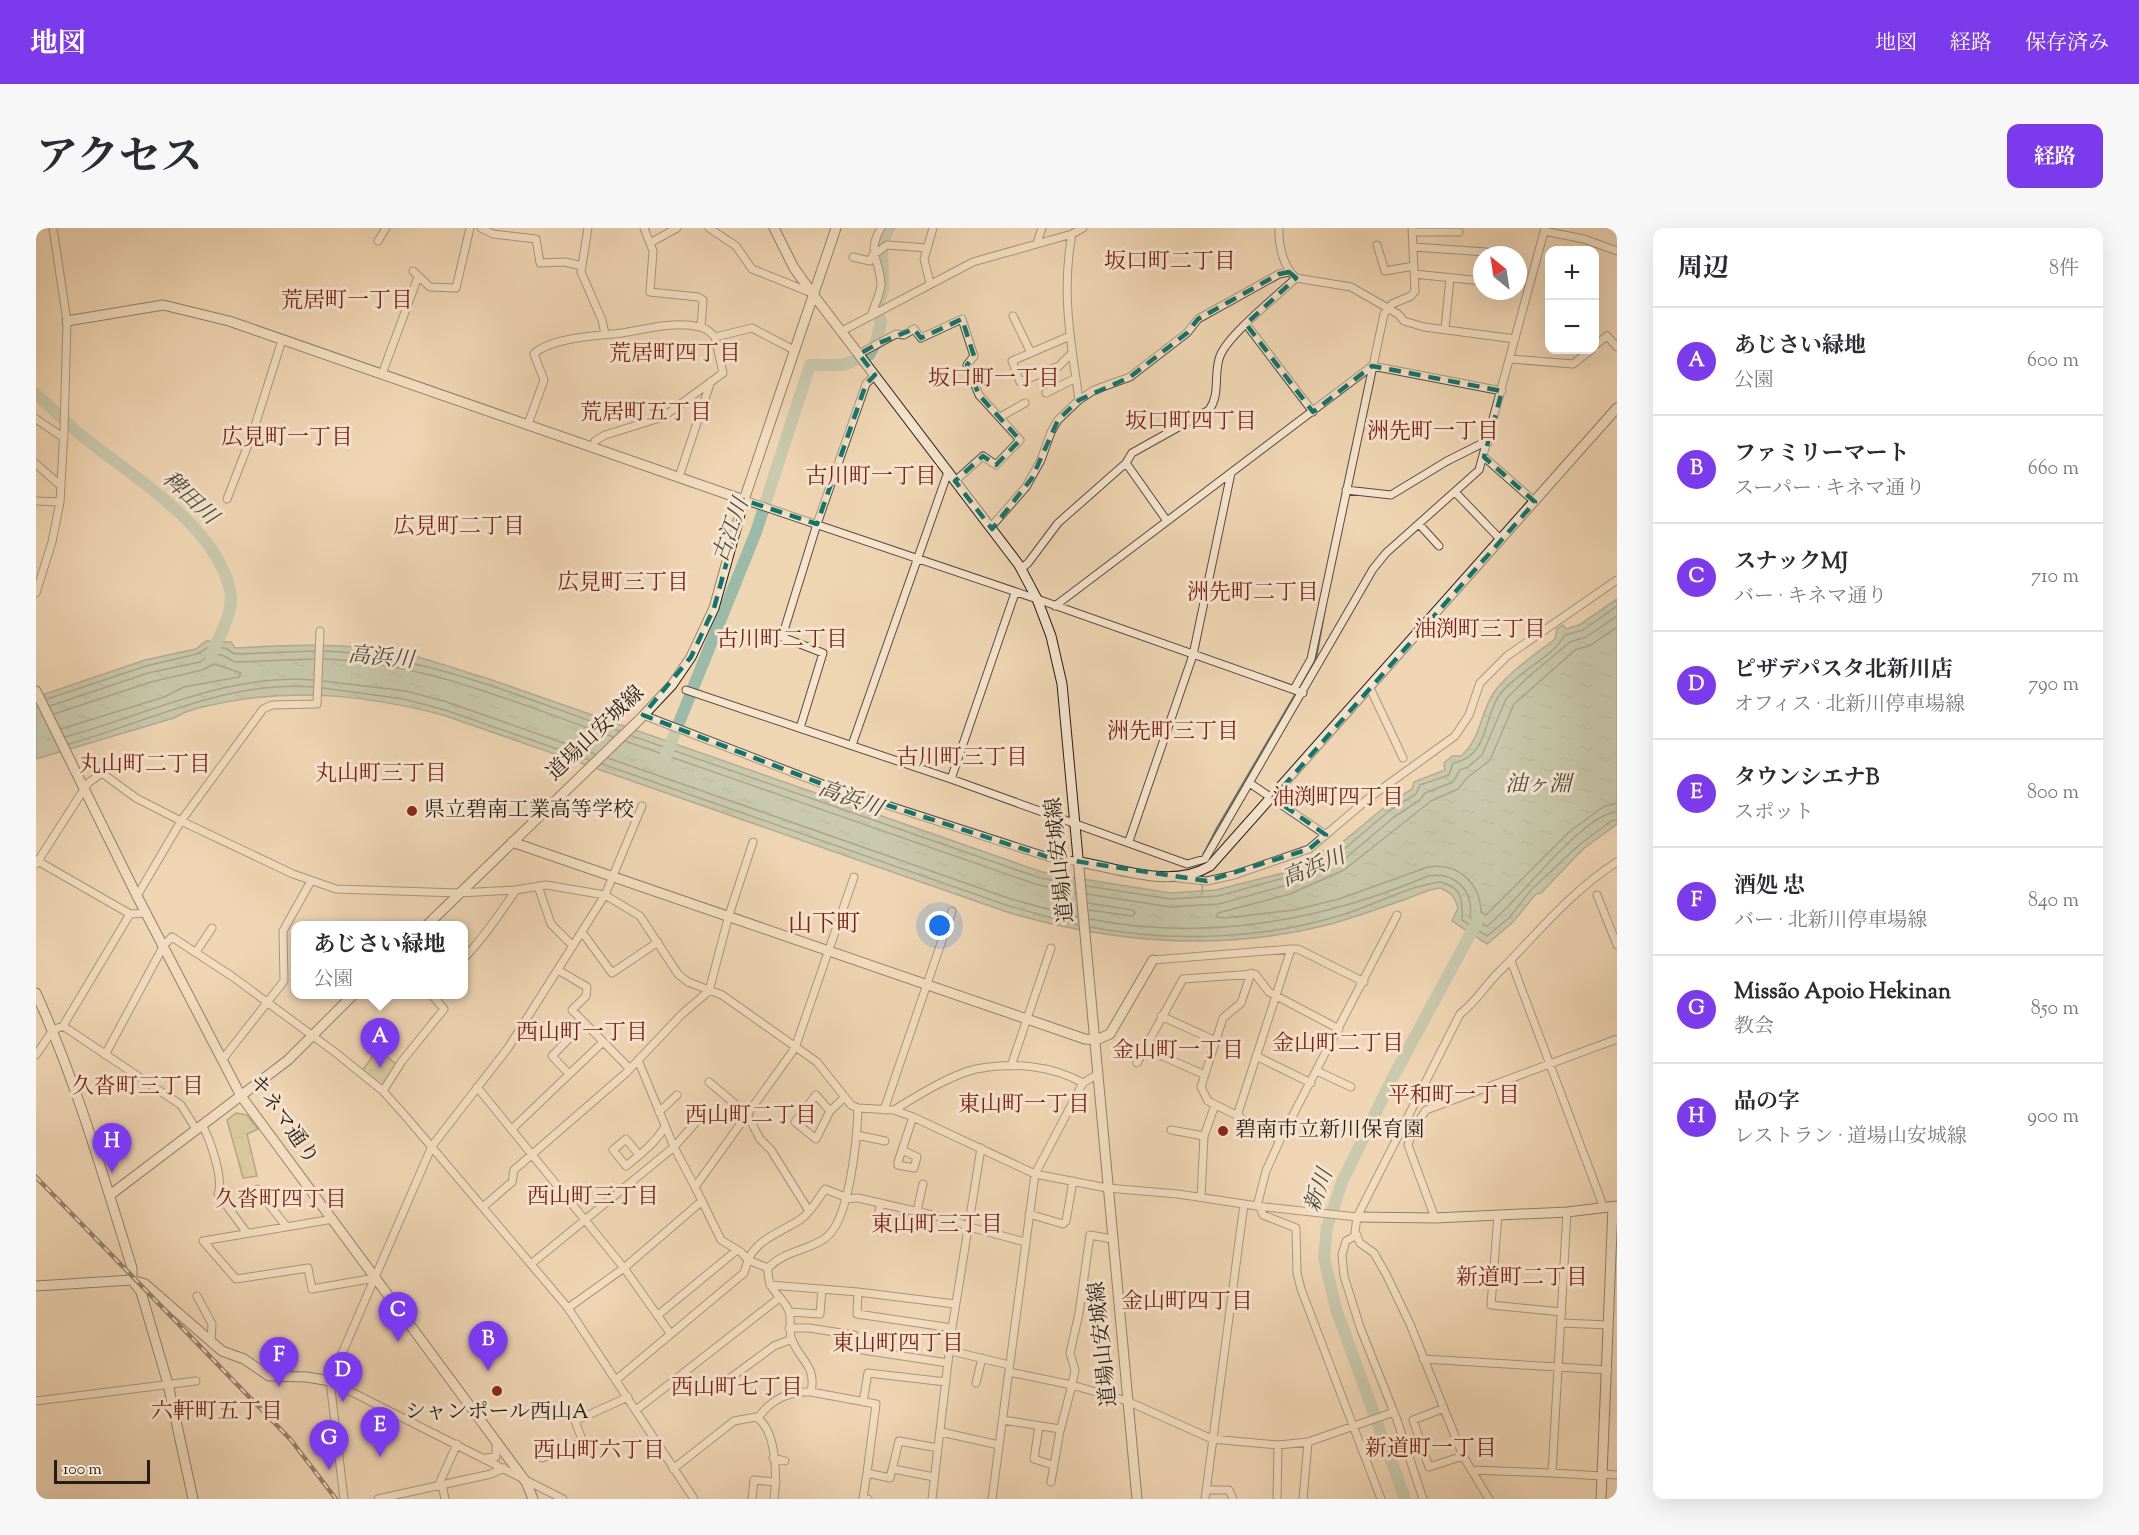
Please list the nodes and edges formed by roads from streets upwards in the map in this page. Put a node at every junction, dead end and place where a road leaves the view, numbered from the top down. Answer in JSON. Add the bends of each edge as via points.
{"nodes":[{"id":1,"x":53,"y":228,"type":"edge"},
{"id":2,"x":386,"y":228,"type":"edge"},
{"id":3,"x":470,"y":228,"type":"edge"},
{"id":4,"x":481,"y":228,"type":"edge"},
{"id":5,"x":588,"y":228,"type":"edge"},
{"id":6,"x":644,"y":228,"type":"edge"},
{"id":7,"x":677,"y":228,"type":"edge"},
{"id":8,"x":709,"y":228,"type":"edge"},
{"id":9,"x":774,"y":228,"type":"edge"},
{"id":10,"x":836,"y":228,"type":"edge"},
{"id":11,"x":881,"y":228,"type":"edge"},
{"id":12,"x":933,"y":228,"type":"edge"},
{"id":13,"x":1032,"y":228,"type":"edge"},
{"id":14,"x":1083,"y":228,"type":"edge"},
{"id":15,"x":1279,"y":228,"type":"edge"},
{"id":16,"x":1042,"y":229,"type":"edge"},
{"id":17,"x":1412,"y":230,"type":"edge"},
{"id":18,"x":1544,"y":230,"type":"edge"},
{"id":19,"x":1459,"y":232,"type":"dead end"},
{"id":20,"x":1072,"y":234,"type":"junction"},
{"id":21,"x":378,"y":241,"type":"dead end"},
{"id":22,"x":650,"y":243,"type":"junction"},
{"id":23,"x":1036,"y":243,"type":"junction"},
{"id":24,"x":1377,"y":245,"type":"dead end"},
{"id":25,"x":1413,"y":247,"type":"junction"},
{"id":26,"x":927,"y":248,"type":"junction"},
{"id":27,"x":1473,"y":251,"type":"edge"},
{"id":28,"x":1617,"y":251,"type":"edge"},
{"id":29,"x":873,"y":255,"type":"junction"},
{"id":30,"x":853,"y":256,"type":"dead end"},
{"id":31,"x":582,"y":266,"type":"junction"},
{"id":32,"x":1414,"y":270,"type":"junction"},
{"id":33,"x":412,"y":271,"type":"dead end"},
{"id":34,"x":1289,"y":272,"type":"junction"},
{"id":35,"x":418,"y":277,"type":"junction"},
{"id":36,"x":1296,"y":278,"type":"junction"},
{"id":37,"x":1450,"y":278,"type":"junction"},
{"id":38,"x":1473,"y":280,"type":"edge"},
{"id":39,"x":930,"y":283,"type":"junction"},
{"id":40,"x":812,"y":293,"type":"junction"},
{"id":41,"x":1388,"y":309,"type":"junction"},
{"id":42,"x":871,"y":316,"type":"junction"},
{"id":43,"x":1013,"y":316,"type":"dead end"},
{"id":44,"x":67,"y":321,"type":"junction"},
{"id":45,"x":1246,"y":324,"type":"junction"},
{"id":46,"x":701,"y":327,"type":"junction"},
{"id":47,"x":1445,"y":329,"type":"junction"},
{"id":48,"x":842,"y":331,"type":"junction"},
{"id":49,"x":605,"y":334,"type":"junction"},
{"id":50,"x":1070,"y":336,"type":"junction"},
{"id":51,"x":716,"y":337,"type":"junction"},
{"id":52,"x":1515,"y":339,"type":"junction"},
{"id":53,"x":282,"y":340,"type":"junction"},
{"id":54,"x":1599,"y":342,"type":"edge"},
{"id":55,"x":1617,"y":347,"type":"edge"},
{"id":56,"x":794,"y":350,"type":"junction"},
{"id":57,"x":1031,"y":353,"type":"junction"},
{"id":58,"x":1072,"y":353,"type":"junction"},
{"id":59,"x":860,"y":354,"type":"junction"},
{"id":60,"x":1585,"y":354,"type":"edge"},
{"id":61,"x":1510,"y":359,"type":"junction"},
{"id":62,"x":1372,"y":366,"type":"junction"},
{"id":63,"x":382,"y":374,"type":"junction"},
{"id":64,"x":875,"y":375,"type":"junction"},
{"id":65,"x":1076,"y":378,"type":"junction"},
{"id":66,"x":711,"y":381,"type":"junction"},
{"id":67,"x":1502,"y":390,"type":"junction"},
{"id":68,"x":1046,"y":393,"type":"dead end"},
{"id":69,"x":1079,"y":400,"type":"junction"},
{"id":70,"x":1025,"y":403,"type":"dead end"},
{"id":71,"x":1617,"y":408,"type":"edge"},
{"id":72,"x":1313,"y":412,"type":"junction"},
{"id":73,"x":1000,"y":417,"type":"junction"},
{"id":74,"x":36,"y":419,"type":"edge"},
{"id":75,"x":528,"y":424,"type":"junction"},
{"id":76,"x":64,"y":438,"type":"junction"},
{"id":77,"x":1488,"y":443,"type":"junction"},
{"id":78,"x":594,"y":446,"type":"junction"},
{"id":79,"x":1484,"y":457,"type":"junction"},
{"id":80,"x":1126,"y":463,"type":"junction"},
{"id":81,"x":36,"y":464,"type":"edge"},
{"id":82,"x":948,"y":472,"type":"junction"},
{"id":83,"x":1231,"y":473,"type":"junction"},
{"id":84,"x":680,"y":477,"type":"junction"},
{"id":85,"x":955,"y":481,"type":"junction"},
{"id":86,"x":61,"y":486,"type":"junction"},
{"id":87,"x":1346,"y":490,"type":"junction"},
{"id":88,"x":1455,"y":492,"type":"junction"},
{"id":89,"x":227,"y":499,"type":"dead end"},
{"id":90,"x":745,"y":500,"type":"junction"},
{"id":91,"x":36,"y":501,"type":"edge"},
{"id":92,"x":60,"y":502,"type":"junction"},
{"id":93,"x":1535,"y":502,"type":"junction"},
{"id":94,"x":1167,"y":521,"type":"junction"},
{"id":95,"x":817,"y":524,"type":"junction"},
{"id":96,"x":1419,"y":524,"type":"junction"},
{"id":97,"x":991,"y":527,"type":"junction"},
{"id":98,"x":1502,"y":540,"type":"junction"},
{"id":99,"x":1439,"y":546,"type":"dead end"},
{"id":100,"x":917,"y":559,"type":"junction"},
{"id":101,"x":1021,"y":569,"type":"junction"},
{"id":102,"x":1617,"y":580,"type":"edge"},
{"id":103,"x":36,"y":593,"type":"edge"},
{"id":104,"x":1015,"y":593,"type":"junction"},
{"id":105,"x":1037,"y":599,"type":"junction"},
{"id":106,"x":1054,"y":606,"type":"junction"},
{"id":107,"x":320,"y":634,"type":"dead end"},
{"id":108,"x":1193,"y":655,"type":"junction"},
{"id":109,"x":1370,"y":688,"type":"junction"},
{"id":110,"x":1294,"y":689,"type":"junction"},
{"id":111,"x":686,"y":690,"type":"dead end"},
{"id":112,"x":36,"y":691,"type":"edge"},
{"id":113,"x":1303,"y":693,"type":"junction"},
{"id":114,"x":641,"y":717,"type":"junction"},
{"id":115,"x":800,"y":728,"type":"junction"},
{"id":116,"x":852,"y":745,"type":"junction"},
{"id":117,"x":1403,"y":758,"type":"dead end"},
{"id":118,"x":951,"y":779,"type":"junction"},
{"id":119,"x":1251,"y":784,"type":"junction"},
{"id":120,"x":85,"y":789,"type":"junction"},
{"id":121,"x":1273,"y":798,"type":"junction"},
{"id":122,"x":642,"y":806,"type":"dead end"},
{"id":123,"x":181,"y":821,"type":"junction"},
{"id":124,"x":1075,"y":824,"type":"junction"},
{"id":125,"x":1326,"y":835,"type":"junction"},
{"id":126,"x":512,"y":842,"type":"junction"},
{"id":127,"x":753,"y":842,"type":"dead end"},
{"id":128,"x":1129,"y":842,"type":"junction"},
{"id":129,"x":37,"y":862,"type":"edge"},
{"id":130,"x":1617,"y":862,"type":"edge"},
{"id":131,"x":1080,"y":867,"type":"junction"},
{"id":132,"x":613,"y":876,"type":"junction"},
{"id":133,"x":854,"y":877,"type":"dead end"},
{"id":134,"x":1171,"y":878,"type":"junction"},
{"id":135,"x":311,"y":881,"type":"junction"},
{"id":136,"x":538,"y":886,"type":"junction"},
{"id":137,"x":516,"y":890,"type":"junction"},
{"id":138,"x":459,"y":893,"type":"junction"},
{"id":139,"x":605,"y":895,"type":"junction"},
{"id":140,"x":1597,"y":895,"type":"dead end"},
{"id":141,"x":137,"y":896,"type":"junction"},
{"id":142,"x":952,"y":911,"type":"dead end"},
{"id":143,"x":147,"y":913,"type":"junction"},
{"id":144,"x":130,"y":914,"type":"junction"},
{"id":145,"x":729,"y":915,"type":"junction"},
{"id":146,"x":1397,"y":915,"type":"dead end"},
{"id":147,"x":431,"y":921,"type":"edge"},
{"id":148,"x":212,"y":928,"type":"dead end"},
{"id":149,"x":582,"y":932,"type":"junction"},
{"id":150,"x":658,"y":942,"type":"junction"},
{"id":151,"x":164,"y":945,"type":"junction"},
{"id":152,"x":1617,"y":945,"type":"edge"},
{"id":153,"x":573,"y":946,"type":"junction"},
{"id":154,"x":1051,"y":948,"type":"dead end"},
{"id":155,"x":1291,"y":949,"type":"junction"},
{"id":156,"x":829,"y":950,"type":"junction"},
{"id":157,"x":196,"y":952,"type":"junction"},
{"id":158,"x":468,"y":954,"type":"edge"},
{"id":159,"x":1153,"y":960,"type":"joint"},
{"id":160,"x":1511,"y":961,"type":"junction"},
{"id":161,"x":558,"y":970,"type":"junction"},
{"id":162,"x":1251,"y":973,"type":"junction"},
{"id":163,"x":1364,"y":982,"type":"junction"},
{"id":164,"x":928,"y":986,"type":"junction"},
{"id":165,"x":709,"y":991,"type":"junction"},
{"id":166,"x":36,"y":993,"type":"edge"},
{"id":167,"x":1275,"y":995,"type":"junction"},
{"id":168,"x":349,"y":999,"type":"edge"},
{"id":169,"x":435,"y":999,"type":"edge"},
{"id":170,"x":267,"y":1002,"type":"junction"},
{"id":171,"x":1161,"y":1016,"type":"junction"},
{"id":172,"x":1029,"y":1020,"type":"junction"},
{"id":173,"x":584,"y":1023,"type":"junction"},
{"id":174,"x":63,"y":1026,"type":"junction"},
{"id":175,"x":1340,"y":1029,"type":"junction"},
{"id":176,"x":53,"y":1030,"type":"junction"},
{"id":177,"x":313,"y":1037,"type":"junction"},
{"id":178,"x":1617,"y":1039,"type":"edge"},
{"id":179,"x":1096,"y":1040,"type":"junction"},
{"id":180,"x":1216,"y":1041,"type":"junction"},
{"id":181,"x":603,"y":1042,"type":"junction"},
{"id":182,"x":795,"y":1048,"type":"junction"},
{"id":183,"x":1144,"y":1048,"type":"junction"},
{"id":184,"x":36,"y":1055,"type":"edge"},
{"id":185,"x":105,"y":1055,"type":"junction"},
{"id":186,"x":1256,"y":1056,"type":"junction"},
{"id":187,"x":222,"y":1060,"type":"junction"},
{"id":188,"x":638,"y":1060,"type":"junction"},
{"id":189,"x":1137,"y":1063,"type":"dead end"},
{"id":190,"x":1551,"y":1064,"type":"junction"},
{"id":191,"x":1011,"y":1066,"type":"junction"},
{"id":192,"x":630,"y":1069,"type":"junction"},
{"id":193,"x":1317,"y":1071,"type":"junction"},
{"id":194,"x":569,"y":1074,"type":"junction"},
{"id":195,"x":1098,"y":1074,"type":"junction"},
{"id":196,"x":1205,"y":1075,"type":"junction"},
{"id":197,"x":709,"y":1082,"type":"dead end"},
{"id":198,"x":1083,"y":1083,"type":"junction"},
{"id":199,"x":1311,"y":1083,"type":"junction"},
{"id":200,"x":477,"y":1087,"type":"junction"},
{"id":201,"x":1351,"y":1088,"type":"dead end"},
{"id":202,"x":382,"y":1091,"type":"junction"},
{"id":203,"x":677,"y":1095,"type":"dead end"},
{"id":204,"x":241,"y":1096,"type":"junction"},
{"id":205,"x":845,"y":1097,"type":"junction"},
{"id":206,"x":1215,"y":1105,"type":"junction"},
{"id":207,"x":858,"y":1108,"type":"junction"},
{"id":208,"x":884,"y":1110,"type":"junction"},
{"id":209,"x":894,"y":1110,"type":"junction"},
{"id":210,"x":705,"y":1112,"type":"dead end"},
{"id":211,"x":830,"y":1112,"type":"junction"},
{"id":212,"x":659,"y":1113,"type":"junction"},
{"id":213,"x":747,"y":1114,"type":"junction"},
{"id":214,"x":1238,"y":1116,"type":"junction"},
{"id":215,"x":913,"y":1117,"type":"junction"},
{"id":216,"x":199,"y":1127,"type":"junction"},
{"id":217,"x":665,"y":1127,"type":"junction"},
{"id":218,"x":512,"y":1129,"type":"junction"},
{"id":219,"x":1171,"y":1130,"type":"dead end"},
{"id":220,"x":857,"y":1135,"type":"junction"},
{"id":221,"x":1204,"y":1136,"type":"junction"},
{"id":222,"x":1280,"y":1140,"type":"junction"},
{"id":223,"x":885,"y":1141,"type":"dead end"},
{"id":224,"x":432,"y":1146,"type":"junction"},
{"id":225,"x":674,"y":1147,"type":"junction"},
{"id":226,"x":981,"y":1148,"type":"junction"},
{"id":227,"x":902,"y":1150,"type":"dead end"},
{"id":228,"x":534,"y":1155,"type":"junction"},
{"id":229,"x":639,"y":1155,"type":"dead end"},
{"id":230,"x":1035,"y":1174,"type":"junction"},
{"id":231,"x":1073,"y":1181,"type":"junction"},
{"id":232,"x":923,"y":1184,"type":"dead end"},
{"id":233,"x":695,"y":1187,"type":"junction"},
{"id":234,"x":1107,"y":1188,"type":"junction"},
{"id":235,"x":257,"y":1190,"type":"dead end"},
{"id":236,"x":110,"y":1195,"type":"junction"},
{"id":237,"x":1201,"y":1197,"type":"junction"},
{"id":238,"x":845,"y":1198,"type":"junction"},
{"id":239,"x":702,"y":1201,"type":"junction"},
{"id":240,"x":881,"y":1203,"type":"junction"},
{"id":241,"x":1244,"y":1204,"type":"junction"},
{"id":242,"x":1258,"y":1206,"type":"junction"},
{"id":243,"x":483,"y":1207,"type":"junction"},
{"id":244,"x":1611,"y":1207,"type":"edge"},
{"id":245,"x":906,"y":1209,"type":"junction"},
{"id":246,"x":809,"y":1211,"type":"junction"},
{"id":247,"x":917,"y":1211,"type":"junction"},
{"id":248,"x":1567,"y":1212,"type":"junction"},
{"id":249,"x":1029,"y":1214,"type":"junction"},
{"id":250,"x":1498,"y":1215,"type":"junction"},
{"id":251,"x":1357,"y":1217,"type":"junction"},
{"id":252,"x":585,"y":1218,"type":"junction"},
{"id":253,"x":1435,"y":1218,"type":"junction"},
{"id":254,"x":333,"y":1219,"type":"junction"},
{"id":255,"x":286,"y":1226,"type":"junction"},
{"id":256,"x":966,"y":1226,"type":"junction"},
{"id":257,"x":247,"y":1233,"type":"junction"},
{"id":258,"x":1357,"y":1235,"type":"junction"},
{"id":259,"x":1112,"y":1239,"type":"junction"},
{"id":260,"x":1025,"y":1242,"type":"junction"},
{"id":261,"x":737,"y":1250,"type":"junction"},
{"id":262,"x":748,"y":1260,"type":"junction"},
{"id":263,"x":531,"y":1264,"type":"junction"},
{"id":264,"x":624,"y":1268,"type":"junction"},
{"id":265,"x":768,"y":1268,"type":"junction"},
{"id":266,"x":375,"y":1278,"type":"junction"},
{"id":267,"x":132,"y":1280,"type":"junction"},
{"id":268,"x":770,"y":1285,"type":"junction"},
{"id":269,"x":36,"y":1286,"type":"edge"},
{"id":270,"x":822,"y":1289,"type":"junction"},
{"id":271,"x":858,"y":1292,"type":"junction"},
{"id":272,"x":197,"y":1296,"type":"dead end"},
{"id":273,"x":778,"y":1299,"type":"junction"},
{"id":274,"x":955,"y":1304,"type":"junction"},
{"id":275,"x":568,"y":1308,"type":"junction"},
{"id":276,"x":1613,"y":1311,"type":"edge"},
{"id":277,"x":789,"y":1312,"type":"junction"},
{"id":278,"x":1562,"y":1312,"type":"junction"},
{"id":279,"x":658,"y":1315,"type":"junction"},
{"id":280,"x":1561,"y":1323,"type":"junction"},
{"id":281,"x":1610,"y":1325,"type":"junction"},
{"id":282,"x":789,"y":1328,"type":"junction"},
{"id":283,"x":952,"y":1328,"type":"junction"},
{"id":284,"x":670,"y":1333,"type":"junction"},
{"id":285,"x":792,"y":1339,"type":"junction"},
{"id":286,"x":212,"y":1342,"type":"junction"},
{"id":287,"x":951,"y":1351,"type":"junction"},
{"id":288,"x":982,"y":1358,"type":"junction"},
{"id":289,"x":1423,"y":1359,"type":"junction"},
{"id":290,"x":948,"y":1363,"type":"junction"},
{"id":291,"x":1559,"y":1366,"type":"junction"},
{"id":292,"x":1009,"y":1368,"type":"junction"},
{"id":293,"x":1611,"y":1371,"type":"edge"},
{"id":294,"x":617,"y":1379,"type":"junction"},
{"id":295,"x":196,"y":1381,"type":"dead end"},
{"id":296,"x":330,"y":1381,"type":"junction"},
{"id":297,"x":946,"y":1382,"type":"junction"},
{"id":298,"x":976,"y":1383,"type":"dead end"},
{"id":299,"x":168,"y":1384,"type":"junction"},
{"id":300,"x":1072,"y":1385,"type":"junction"},
{"id":301,"x":714,"y":1390,"type":"dead end"},
{"id":302,"x":811,"y":1392,"type":"junction"},
{"id":303,"x":628,"y":1397,"type":"junction"},
{"id":304,"x":36,"y":1401,"type":"edge"},
{"id":305,"x":1127,"y":1401,"type":"junction"},
{"id":306,"x":863,"y":1402,"type":"junction"},
{"id":307,"x":636,"y":1410,"type":"junction"},
{"id":308,"x":1442,"y":1410,"type":"junction"},
{"id":309,"x":1394,"y":1412,"type":"junction"},
{"id":310,"x":758,"y":1418,"type":"junction"},
{"id":311,"x":1003,"y":1420,"type":"junction"},
{"id":312,"x":1039,"y":1426,"type":"junction"},
{"id":313,"x":1354,"y":1427,"type":"junction"},
{"id":314,"x":1060,"y":1429,"type":"junction"},
{"id":315,"x":941,"y":1432,"type":"junction"},
{"id":316,"x":493,"y":1438,"type":"junction"},
{"id":317,"x":1212,"y":1439,"type":"junction"},
{"id":318,"x":1308,"y":1442,"type":"junction"},
{"id":319,"x":457,"y":1444,"type":"junction"},
{"id":320,"x":999,"y":1444,"type":"junction"},
{"id":321,"x":1278,"y":1445,"type":"junction"},
{"id":322,"x":938,"y":1448,"type":"junction"},
{"id":323,"x":1463,"y":1456,"type":"junction"},
{"id":324,"x":483,"y":1458,"type":"junction"},
{"id":325,"x":542,"y":1458,"type":"dead end"},
{"id":326,"x":773,"y":1458,"type":"junction"},
{"id":327,"x":785,"y":1461,"type":"dead end"},
{"id":328,"x":1053,"y":1465,"type":"junction"},
{"id":329,"x":504,"y":1468,"type":"junction"},
{"id":330,"x":673,"y":1469,"type":"junction"},
{"id":331,"x":893,"y":1469,"type":"junction"},
{"id":332,"x":1471,"y":1470,"type":"junction"},
{"id":333,"x":867,"y":1473,"type":"junction"},
{"id":334,"x":1552,"y":1473,"type":"junction"},
{"id":335,"x":1602,"y":1475,"type":"junction"},
{"id":336,"x":1617,"y":1475,"type":"edge"},
{"id":337,"x":934,"y":1477,"type":"junction"},
{"id":338,"x":526,"y":1482,"type":"junction"},
{"id":339,"x":776,"y":1482,"type":"junction"},
{"id":340,"x":1051,"y":1482,"type":"dead end"},
{"id":341,"x":441,"y":1484,"type":"junction"},
{"id":342,"x":1206,"y":1490,"type":"junction"},
{"id":343,"x":562,"y":1498,"type":"edge"},
{"id":344,"x":692,"y":1498,"type":"edge"},
{"id":345,"x":193,"y":1499,"type":"edge"},
{"id":346,"x":344,"y":1499,"type":"edge"},
{"id":347,"x":378,"y":1499,"type":"edge"},
{"id":348,"x":445,"y":1499,"type":"edge"},
{"id":349,"x":533,"y":1499,"type":"edge"},
{"id":350,"x":552,"y":1499,"type":"edge"},
{"id":351,"x":752,"y":1499,"type":"edge"},
{"id":352,"x":774,"y":1499,"type":"edge"},
{"id":353,"x":868,"y":1499,"type":"edge"},
{"id":354,"x":932,"y":1499,"type":"edge"},
{"id":355,"x":992,"y":1499,"type":"edge"},
{"id":356,"x":1137,"y":1499,"type":"edge"},
{"id":357,"x":1205,"y":1499,"type":"edge"},
{"id":358,"x":1233,"y":1499,"type":"edge"},
{"id":359,"x":1277,"y":1499,"type":"edge"},
{"id":360,"x":1303,"y":1499,"type":"edge"},
{"id":361,"x":1381,"y":1499,"type":"edge"},
{"id":362,"x":1423,"y":1499,"type":"edge"},
{"id":363,"x":1489,"y":1499,"type":"edge"},
{"id":364,"x":1601,"y":1499,"type":"edge"}],
"edges":[{"from":1,"to":44,"type":"street"},
{"from":2,"to":21,"type":"street"},
{"from":3,"to":35,"type":"street","via":[[456,288],[430,287]]},
{"from":4,"to":31,"type":"street","via":[[493,234],[536,239],[540,263]]},
{"from":5,"to":31,"type":"street"},
{"from":6,"to":22,"type":"street"},
{"from":7,"to":22,"type":"street"},
{"from":8,"to":40,"type":"street","via":[[736,246],[752,269]]},
{"from":9,"to":40,"type":"street"},
{"from":10,"to":40,"type":"street","name":"道場山安城線"},
{"from":11,"to":29,"type":"street"},
{"from":12,"to":26,"type":"street"},
{"from":13,"to":16,"type":"street"},
{"from":14,"to":20,"type":"street"},
{"from":15,"to":34,"type":"street","via":[[1279,243]]},
{"from":16,"to":23,"type":"street"},
{"from":17,"to":19,"type":"street"},
{"from":17,"to":25,"type":"street"},
{"from":18,"to":28,"type":"street"},
{"from":18,"to":52,"type":"street"},
{"from":20,"to":23,"type":"street"},
{"from":20,"to":50,"type":"street","via":[[1065,286]]},
{"from":22,"to":46,"type":"street","via":[[650,292],[703,300]]},
{"from":23,"to":39,"type":"street","via":[[973,262]]},
{"from":24,"to":32,"type":"street","via":[[1385,271]]},
{"from":25,"to":27,"type":"street"},
{"from":25,"to":32,"type":"street"},
{"from":26,"to":29,"type":"street","via":[[887,245]]},
{"from":26,"to":39,"type":"street","via":[[924,259]]},
{"from":29,"to":30,"type":"street","via":[[870,261]]},
{"from":29,"to":42,"type":"street","via":[[881,285]]},
{"from":31,"to":49,"type":"street","via":[[583,280]]},
{"from":32,"to":37,"type":"street"},
{"from":32,"to":41,"type":"street","via":[[1414,294]]},
{"from":33,"to":35,"type":"street"},
{"from":34,"to":36,"type":"street"},
{"from":34,"to":69,"type":"street","via":[[1198,319],[1187,333],[1130,377]]},
{"from":35,"to":63,"type":"street"},
{"from":36,"to":41,"type":"street","via":[[1351,287]]},
{"from":36,"to":45,"type":"street"},
{"from":37,"to":38,"type":"street"},
{"from":37,"to":47,"type":"street"},
{"from":39,"to":42,"type":"street"},
{"from":40,"to":48,"type":"street","name":"道場山安城線"},
{"from":40,"to":56,"type":"street","name":"道場山安城線"},
{"from":41,"to":47,"type":"street","via":[[1404,321]]},
{"from":41,"to":62,"type":"street"},
{"from":42,"to":48,"type":"street"},
{"from":43,"to":57,"type":"street"},
{"from":44,"to":53,"type":"street","via":[[149,306],[175,306]]},
{"from":44,"to":76,"type":"street"},
{"from":45,"to":72,"type":"street"},
{"from":45,"to":80,"type":"street","via":[[1229,340],[1219,358],[1215,403],[1209,410],[1148,442],[1132,453]]},
{"from":46,"to":49,"type":"street","via":[[656,324]]},
{"from":46,"to":51,"type":"street"},
{"from":47,"to":52,"type":"street"},
{"from":48,"to":59,"type":"street","name":"道場山安城線"},
{"from":49,"to":75,"type":"street","via":[[539,348],[534,354],[544,380]]},
{"from":50,"to":57,"type":"street"},
{"from":50,"to":58,"type":"street"},
{"from":51,"to":56,"type":"street","via":[[752,328]]},
{"from":51,"to":66,"type":"street","via":[[723,373]]},
{"from":52,"to":61,"type":"street"},
{"from":53,"to":63,"type":"street"},
{"from":53,"to":89,"type":"street"},
{"from":54,"to":55,"type":"street","via":[[1607,336]]},
{"from":56,"to":90,"type":"street","name":"道場山安城線"},
{"from":57,"to":58,"type":"street","via":[[1012,361],[1020,382],[1059,366]]},
{"from":58,"to":65,"type":"street"},
{"from":59,"to":64,"type":"street","name":"道場山安城線"},
{"from":59,"to":73,"type":"street","via":[[914,329],[921,338],[962,319],[974,356],[967,365],[979,395]]},
{"from":60,"to":61,"type":"street","via":[[1573,364]]},
{"from":61,"to":67,"type":"street"},
{"from":62,"to":67,"type":"street"},
{"from":62,"to":72,"type":"street"},
{"from":62,"to":87,"type":"street"},
{"from":63,"to":75,"type":"street"},
{"from":64,"to":82,"type":"street","name":"道場山安城線"},
{"from":64,"to":95,"type":"street","via":[[866,384]]},
{"from":65,"to":68,"type":"street"},
{"from":65,"to":69,"type":"street"},
{"from":66,"to":78,"type":"street","via":[[663,417],[605,435]]},
{"from":66,"to":84,"type":"street"},
{"from":67,"to":77,"type":"street"},
{"from":69,"to":97,"type":"street","via":[[1058,420],[1026,487]]},
{"from":70,"to":73,"type":"street"},
{"from":71,"to":93,"type":"street"},
{"from":72,"to":83,"type":"street"},
{"from":73,"to":85,"type":"street","via":[[1020,440],[996,465],[983,456]]},
{"from":74,"to":76,"type":"street"},
{"from":75,"to":78,"type":"street"},
{"from":76,"to":86,"type":"street"},
{"from":77,"to":79,"type":"street"},
{"from":77,"to":87,"type":"street","via":[[1447,461],[1391,495]]},
{"from":78,"to":84,"type":"street"},
{"from":79,"to":88,"type":"street","via":[[1479,470]]},
{"from":79,"to":93,"type":"street"},
{"from":80,"to":94,"type":"street"},
{"from":80,"to":101,"type":"street","via":[[1058,523]]},
{"from":81,"to":86,"type":"street"},
{"from":82,"to":85,"type":"street","name":"道場山安城線"},
{"from":82,"to":100,"type":"street"},
{"from":83,"to":94,"type":"street"},
{"from":83,"to":108,"type":"street"},
{"from":84,"to":90,"type":"street"},
{"from":85,"to":97,"type":"street","name":"道場山安城線"},
{"from":86,"to":92,"type":"street"},
{"from":87,"to":110,"type":"street","via":[[1311,659]]},
{"from":88,"to":96,"type":"street"},
{"from":88,"to":98,"type":"street"},
{"from":90,"to":95,"type":"street"},
{"from":90,"to":114,"type":"street","name":"道場山安城線","via":[[714,608],[691,657],[672,685]]},
{"from":91,"to":92,"type":"street"},
{"from":92,"to":103,"type":"street"},
{"from":93,"to":98,"type":"street"},
{"from":94,"to":106,"type":"street"},
{"from":95,"to":100,"type":"street"},
{"from":95,"to":115,"type":"street","via":[[782,637],[823,653]]},
{"from":96,"to":99,"type":"street"},
{"from":96,"to":113,"type":"street","via":[[1374,569]]},
{"from":97,"to":101,"type":"street","name":"道場山安城線"},
{"from":98,"to":109,"type":"street"},
{"from":100,"to":104,"type":"street"},
{"from":100,"to":116,"type":"street"},
{"from":101,"to":105,"type":"street","name":"道場山安城線"},
{"from":102,"to":125,"type":"street","via":[[1498,664],[1480,683],[1469,715],[1455,736],[1369,798]]},
{"from":104,"to":105,"type":"street"},
{"from":104,"to":118,"type":"street"},
{"from":105,"to":106,"type":"street"},
{"from":105,"to":124,"type":"street","name":"道場山安城線","via":[[1062,684]]},
{"from":106,"to":108,"type":"street"},
{"from":107,"to":123,"type":"street","via":[[317,704],[272,705],[263,709]]},
{"from":108,"to":110,"type":"street"},
{"from":108,"to":128,"type":"street"},
{"from":109,"to":117,"type":"street"},
{"from":109,"to":121,"type":"street"},
{"from":110,"to":113,"type":"street"},
{"from":111,"to":115,"type":"street"},
{"from":112,"to":120,"type":"street","name":"キネマ通り"},
{"from":113,"to":119,"type":"street"},
{"from":114,"to":126,"type":"street","name":"道場山安城線"},
{"from":114,"to":131,"type":"street","via":[[825,785]]},
{"from":115,"to":116,"type":"street"},
{"from":116,"to":118,"type":"street"},
{"from":118,"to":124,"type":"street"},
{"from":119,"to":121,"type":"street"},
{"from":119,"to":128,"type":"street","via":[[1205,860],[1187,864]]},
{"from":120,"to":123,"type":"street","via":[[102,773],[136,798]]},
{"from":120,"to":129,"type":"street"},
{"from":120,"to":141,"type":"street","name":"キネマ通り"},
{"from":121,"to":125,"type":"street"},
{"from":121,"to":134,"type":"street","via":[[1210,866]]},
{"from":122,"to":132,"type":"street"},
{"from":123,"to":135,"type":"street"},
{"from":123,"to":141,"type":"street"},
{"from":124,"to":128,"type":"street"},
{"from":124,"to":131,"type":"street","name":"道場山安城線"},
{"from":125,"to":134,"type":"street","via":[[1298,854],[1234,875],[1207,881]]},
{"from":126,"to":132,"type":"street"},
{"from":126,"to":138,"type":"street","name":"道場山安城線"},
{"from":127,"to":145,"type":"street"},
{"from":129,"to":144,"type":"street"},
{"from":130,"to":160,"type":"street","via":[[1589,881]]},
{"from":131,"to":134,"type":"street"},
{"from":131,"to":179,"type":"street","name":"道場山安城線"},
{"from":132,"to":139,"type":"street"},
{"from":132,"to":145,"type":"street"},
{"from":133,"to":156,"type":"street"},
{"from":135,"to":138,"type":"street","via":[[357,891]]},
{"from":135,"to":170,"type":"street","via":[[283,931],[284,981]]},
{"from":136,"to":137,"type":"street"},
{"from":136,"to":139,"type":"street"},
{"from":136,"to":153,"type":"street","via":[[551,924]]},
{"from":137,"to":138,"type":"street"},
{"from":137,"to":158,"type":"street"},
{"from":138,"to":147,"type":"street","name":"道場山安城線"},
{"from":139,"to":149,"type":"street"},
{"from":139,"to":150,"type":"street","via":[[640,916]]},
{"from":140,"to":152,"type":"street"},
{"from":141,"to":143,"type":"street","name":"キネマ通り"},
{"from":142,"to":164,"type":"street"},
{"from":143,"to":144,"type":"street"},
{"from":143,"to":151,"type":"street","name":"キネマ通り"},
{"from":144,"to":174,"type":"street"},
{"from":145,"to":156,"type":"street"},
{"from":145,"to":165,"type":"street"},
{"from":146,"to":163,"type":"street"},
{"from":148,"to":157,"type":"street"},
{"from":149,"to":150,"type":"street","via":[[612,973]]},
{"from":149,"to":153,"type":"street"},
{"from":150,"to":165,"type":"street","via":[[678,974]]},
{"from":151,"to":157,"type":"street","via":[[172,938]]},
{"from":151,"to":185,"type":"street"},
{"from":151,"to":187,"type":"street","name":"キネマ通り"},
{"from":153,"to":161,"type":"street"},
{"from":154,"to":172,"type":"street"},
{"from":155,"to":159,"type":"street"},
{"from":155,"to":163,"type":"street"},
{"from":155,"to":167,"type":"street"},
{"from":156,"to":164,"type":"street"},
{"from":156,"to":182,"type":"street"},
{"from":157,"to":170,"type":"street"},
{"from":159,"to":179,"type":"street","via":[[1110,1034]]},
{"from":160,"to":190,"type":"street"},
{"from":160,"to":251,"type":"street","via":[[1460,1014]]},
{"from":161,"to":173,"type":"street","via":[[588,991],[572,1010]]},
{"from":161,"to":200,"type":"street","via":[[508,1048]]},
{"from":162,"to":167,"type":"street"},
{"from":162,"to":171,"type":"street","via":[[1181,980]]},
{"from":162,"to":180,"type":"street","via":[[1241,1003],[1223,1018]]},
{"from":163,"to":175,"type":"street"},
{"from":164,"to":172,"type":"street"},
{"from":164,"to":208,"type":"street"},
{"from":165,"to":182,"type":"street","via":[[730,1000]]},
{"from":165,"to":188,"type":"street"},
{"from":166,"to":176,"type":"street"},
{"from":167,"to":175,"type":"street"},
{"from":167,"to":186,"type":"street"},
{"from":168,"to":177,"type":"street"},
{"from":169,"to":202,"type":"street","via":[[444,1009]]},
{"from":170,"to":177,"type":"street"},
{"from":170,"to":187,"type":"street"},
{"from":171,"to":180,"type":"street"},
{"from":171,"to":183,"type":"street"},
{"from":172,"to":179,"type":"street"},
{"from":172,"to":191,"type":"street"},
{"from":173,"to":181,"type":"street"},
{"from":173,"to":194,"type":"street","via":[[552,1056]]},
{"from":174,"to":176,"type":"street"},
{"from":174,"to":185,"type":"street"},
{"from":175,"to":193,"type":"street"},
{"from":176,"to":184,"type":"street"},
{"from":176,"to":236,"type":"street"},
{"from":177,"to":202,"type":"street"},
{"from":177,"to":204,"type":"street"},
{"from":178,"to":190,"type":"street"},
{"from":179,"to":195,"type":"street","name":"道場山安城線"},
{"from":180,"to":196,"type":"street"},
{"from":181,"to":192,"type":"street"},
{"from":181,"to":194,"type":"street"},
{"from":182,"to":205,"type":"street","via":[[825,1070]]},
{"from":182,"to":213,"type":"street"},
{"from":183,"to":189,"type":"street"},
{"from":183,"to":196,"type":"street"},
{"from":185,"to":216,"type":"street","via":[[181,1105]]},
{"from":186,"to":199,"type":"street"},
{"from":186,"to":214,"type":"street"},
{"from":187,"to":204,"type":"street","name":"キネマ通り"},
{"from":188,"to":192,"type":"street"},
{"from":188,"to":212,"type":"street"},
{"from":190,"to":244,"type":"street"},
{"from":190,"to":253,"type":"street","via":[[1432,1107],[1423,1114],[1408,1145]]},
{"from":191,"to":198,"type":"street","via":[[1058,1071]]},
{"from":191,"to":209,"type":"street","via":[[975,1069]]},
{"from":192,"to":228,"type":"street"},
{"from":193,"to":199,"type":"street"},
{"from":193,"to":201,"type":"street"},
{"from":194,"to":218,"type":"street"},
{"from":195,"to":198,"type":"street"},
{"from":195,"to":234,"type":"street","name":"道場山安城線"},
{"from":196,"to":206,"type":"street","via":[[1201,1092]]},
{"from":197,"to":213,"type":"street"},
{"from":198,"to":230,"type":"street"},
{"from":199,"to":222,"type":"street"},
{"from":200,"to":218,"type":"street"},
{"from":200,"to":224,"type":"street"},
{"from":202,"to":224,"type":"street"},
{"from":203,"to":212,"type":"street"},
{"from":204,"to":216,"type":"street"},
{"from":204,"to":254,"type":"street","name":"キネマ通り"},
{"from":205,"to":207,"type":"street"},
{"from":205,"to":211,"type":"street"},
{"from":206,"to":214,"type":"street"},
{"from":206,"to":221,"type":"street"},
{"from":207,"to":208,"type":"street"},
{"from":207,"to":220,"type":"street"},
{"from":208,"to":209,"type":"street"},
{"from":209,"to":215,"type":"street"},
{"from":210,"to":225,"type":"street"},
{"from":211,"to":211,"type":"street","via":[[816,1139],[795,1122],[816,1095]]},
{"from":212,"to":217,"type":"street"},
{"from":213,"to":233,"type":"street"},
{"from":213,"to":246,"type":"street"},
{"from":214,"to":222,"type":"street"},
{"from":215,"to":226,"type":"street"},
{"from":215,"to":227,"type":"street"},
{"from":216,"to":236,"type":"street"},
{"from":216,"to":257,"type":"street","via":[[209,1136],[221,1178],[218,1194]]},
{"from":217,"to":225,"type":"street"},
{"from":217,"to":229,"type":"street"},
{"from":218,"to":228,"type":"street"},
{"from":219,"to":221,"type":"street"},
{"from":220,"to":223,"type":"street"},
{"from":220,"to":238,"type":"street"},
{"from":221,"to":237,"type":"street"},
{"from":222,"to":242,"type":"street","via":[[1266,1172]]},
{"from":224,"to":243,"type":"street"},
{"from":224,"to":266,"type":"street"},
{"from":225,"to":233,"type":"street"},
{"from":225,"to":252,"type":"street"},
{"from":226,"to":230,"type":"street"},
{"from":226,"to":256,"type":"street"},
{"from":228,"to":243,"type":"street","via":[[514,1170],[512,1182]]},
{"from":228,"to":252,"type":"street"},
{"from":230,"to":231,"type":"street"},
{"from":230,"to":249,"type":"street"},
{"from":231,"to":234,"type":"street"},
{"from":231,"to":249,"type":"street","via":[[1063,1224]]},
{"from":232,"to":247,"type":"street"},
{"from":233,"to":239,"type":"street"},
{"from":234,"to":237,"type":"street"},
{"from":234,"to":259,"type":"street","name":"道場山安城線"},
{"from":235,"to":255,"type":"street"},
{"from":236,"to":267,"type":"street","via":[[132,1268]]},
{"from":237,"to":241,"type":"street"},
{"from":238,"to":240,"type":"street"},
{"from":238,"to":246,"type":"street","via":[[825,1189]]},
{"from":238,"to":265,"type":"street","via":[[842,1214],[829,1236],[777,1258]]},
{"from":239,"to":261,"type":"street","via":[[722,1240]]},
{"from":239,"to":264,"type":"street"},
{"from":240,"to":245,"type":"street"},
{"from":240,"to":245,"type":"street","via":[[878,1215],[885,1228],[901,1225]]},
{"from":241,"to":242,"type":"street"},
{"from":241,"to":317,"type":"street"},
{"from":242,"to":251,"type":"street"},
{"from":242,"to":313,"type":"street","via":[[1263,1215],[1296,1228],[1301,1288]]},
{"from":243,"to":263,"type":"street"},
{"from":244,"to":248,"type":"street"},
{"from":244,"to":276,"type":"street"},
{"from":245,"to":247,"type":"street"},
{"from":246,"to":262,"type":"street","via":[[759,1244]]},
{"from":247,"to":256,"type":"street"},
{"from":248,"to":250,"type":"street"},
{"from":248,"to":278,"type":"street"},
{"from":249,"to":260,"type":"street"},
{"from":250,"to":253,"type":"street"},
{"from":250,"to":278,"type":"street","via":[[1491,1305]]},
{"from":251,"to":253,"type":"street"},
{"from":251,"to":258,"type":"street"},
{"from":252,"to":263,"type":"street"},
{"from":252,"to":264,"type":"street"},
{"from":254,"to":255,"type":"street"},
{"from":254,"to":266,"type":"street","name":"キネマ通り"},
{"from":255,"to":257,"type":"street"},
{"from":256,"to":260,"type":"street"},
{"from":256,"to":274,"type":"street"},
{"from":257,"to":266,"type":"street","via":[[203,1241],[236,1279],[308,1268],[312,1289]]},
{"from":258,"to":289,"type":"street","via":[[1360,1243],[1379,1260]]},
{"from":258,"to":309,"type":"street","via":[[1346,1241],[1342,1255],[1344,1276]]},
{"from":259,"to":300,"type":"street","via":[[1090,1235],[1070,1353],[1075,1370]]},
{"from":259,"to":305,"type":"street","name":"道場山安城線"},
{"from":260,"to":292,"type":"street"},
{"from":261,"to":262,"type":"street"},
{"from":261,"to":279,"type":"street"},
{"from":262,"to":265,"type":"street"},
{"from":262,"to":284,"type":"street","via":[[744,1273]]},
{"from":263,"to":275,"type":"street"},
{"from":264,"to":275,"type":"street"},
{"from":264,"to":279,"type":"street"},
{"from":265,"to":268,"type":"street"},
{"from":266,"to":296,"type":"street"},
{"from":266,"to":316,"type":"street","name":"キネマ通り"},
{"from":267,"to":269,"type":"street"},
{"from":267,"to":286,"type":"street","via":[[145,1284]]},
{"from":267,"to":299,"type":"street","via":[[141,1292]]},
{"from":268,"to":270,"type":"street"},
{"from":268,"to":273,"type":"street"},
{"from":270,"to":271,"type":"street"},
{"from":270,"to":277,"type":"street","via":[[820,1314]]},
{"from":271,"to":274,"type":"street"},
{"from":271,"to":283,"type":"street","via":[[857,1314]]},
{"from":272,"to":286,"type":"street","via":[[212,1324]]},
{"from":273,"to":277,"type":"street"},
{"from":273,"to":307,"type":"street"},
{"from":274,"to":283,"type":"street"},
{"from":275,"to":294,"type":"street"},
{"from":276,"to":281,"type":"street"},
{"from":277,"to":282,"type":"street"},
{"from":278,"to":280,"type":"street"},
{"from":279,"to":284,"type":"street"},
{"from":280,"to":281,"type":"street"},
{"from":280,"to":291,"type":"street"},
{"from":281,"to":293,"type":"street"},
{"from":282,"to":285,"type":"street"},
{"from":282,"to":290,"type":"street","via":[[854,1335],[856,1349]]},
{"from":283,"to":287,"type":"street"},
{"from":284,"to":294,"type":"street"},
{"from":285,"to":301,"type":"street","via":[[774,1346]]},
{"from":285,"to":302,"type":"street","via":[[811,1370]]},
{"from":286,"to":296,"type":"street","via":[[269,1376]]},
{"from":287,"to":288,"type":"street"},
{"from":287,"to":290,"type":"street"},
{"from":288,"to":292,"type":"street"},
{"from":288,"to":298,"type":"street"},
{"from":289,"to":291,"type":"street"},
{"from":289,"to":308,"type":"street"},
{"from":290,"to":297,"type":"street"},
{"from":291,"to":293,"type":"street"},
{"from":291,"to":334,"type":"street"},
{"from":292,"to":300,"type":"street"},
{"from":292,"to":311,"type":"street"},
{"from":293,"to":335,"type":"street"},
{"from":294,"to":303,"type":"street"},
{"from":295,"to":299,"type":"street"},
{"from":296,"to":319,"type":"street"},
{"from":296,"to":346,"type":"street"},
{"from":297,"to":306,"type":"street","via":[[868,1373]]},
{"from":297,"to":315,"type":"street"},
{"from":299,"to":304,"type":"street"},
{"from":299,"to":345,"type":"street"},
{"from":300,"to":305,"type":"street"},
{"from":300,"to":314,"type":"street"},
{"from":302,"to":306,"type":"street"},
{"from":302,"to":310,"type":"street","via":[[788,1394],[765,1408]]},
{"from":303,"to":307,"type":"street"},
{"from":303,"to":325,"type":"street","via":[[575,1421],[583,1442]]},
{"from":305,"to":317,"type":"street"},
{"from":305,"to":356,"type":"street","name":"道場山安城線"},
{"from":306,"to":333,"type":"street","via":[[876,1404]]},
{"from":307,"to":330,"type":"street"},
{"from":308,"to":323,"type":"street"},
{"from":308,"to":323,"type":"street","via":[[1413,1420],[1430,1467]]},
{"from":309,"to":313,"type":"street"},
{"from":309,"to":362,"type":"street"},
{"from":310,"to":326,"type":"street","via":[[768,1430]]},
{"from":310,"to":330,"type":"street","via":[[751,1416],[734,1422]]},
{"from":311,"to":312,"type":"street"},
{"from":311,"to":320,"type":"street"},
{"from":312,"to":314,"type":"street"},
{"from":312,"to":328,"type":"street","via":[[1034,1459]]},
{"from":313,"to":318,"type":"street"},
{"from":313,"to":361,"type":"street"},
{"from":314,"to":328,"type":"street"},
{"from":315,"to":320,"type":"street"},
{"from":315,"to":322,"type":"street"},
{"from":316,"to":324,"type":"street","via":[[498,1453],[492,1459]]},
{"from":316,"to":338,"type":"street","name":"キネマ通り"},
{"from":317,"to":321,"type":"street"},
{"from":317,"to":342,"type":"street"},
{"from":318,"to":321,"type":"street"},
{"from":318,"to":360,"type":"street"},
{"from":319,"to":324,"type":"street"},
{"from":319,"to":341,"type":"street"},
{"from":320,"to":355,"type":"street"},
{"from":321,"to":359,"type":"street"},
{"from":322,"to":331,"type":"street","via":[[898,1441]]},
{"from":322,"to":337,"type":"street"},
{"from":323,"to":332,"type":"street"},
{"from":324,"to":329,"type":"street"},
{"from":326,"to":327,"type":"street"},
{"from":326,"to":339,"type":"street"},
{"from":328,"to":340,"type":"street"},
{"from":329,"to":338,"type":"street"},
{"from":329,"to":341,"type":"street"},
{"from":330,"to":344,"type":"street"},
{"from":331,"to":333,"type":"street","via":[[890,1478]]},
{"from":331,"to":337,"type":"street"},
{"from":332,"to":334,"type":"street"},
{"from":332,"to":363,"type":"street"},
{"from":333,"to":353,"type":"street","via":[[863,1498]]},
{"from":334,"to":335,"type":"street"},
{"from":335,"to":336,"type":"street"},
{"from":335,"to":364,"type":"street"},
{"from":337,"to":354,"type":"street"},
{"from":338,"to":343,"type":"street"},
{"from":338,"to":349,"type":"street","name":"キネマ通り"},
{"from":339,"to":351,"type":"street","via":[[754,1480]]},
{"from":339,"to":352,"type":"street"},
{"from":341,"to":347,"type":"street"},
{"from":341,"to":348,"type":"street"},
{"from":342,"to":357,"type":"street"},
{"from":342,"to":358,"type":"street","via":[[1229,1490]]},
{"from":343,"to":350,"type":"street"}]}
